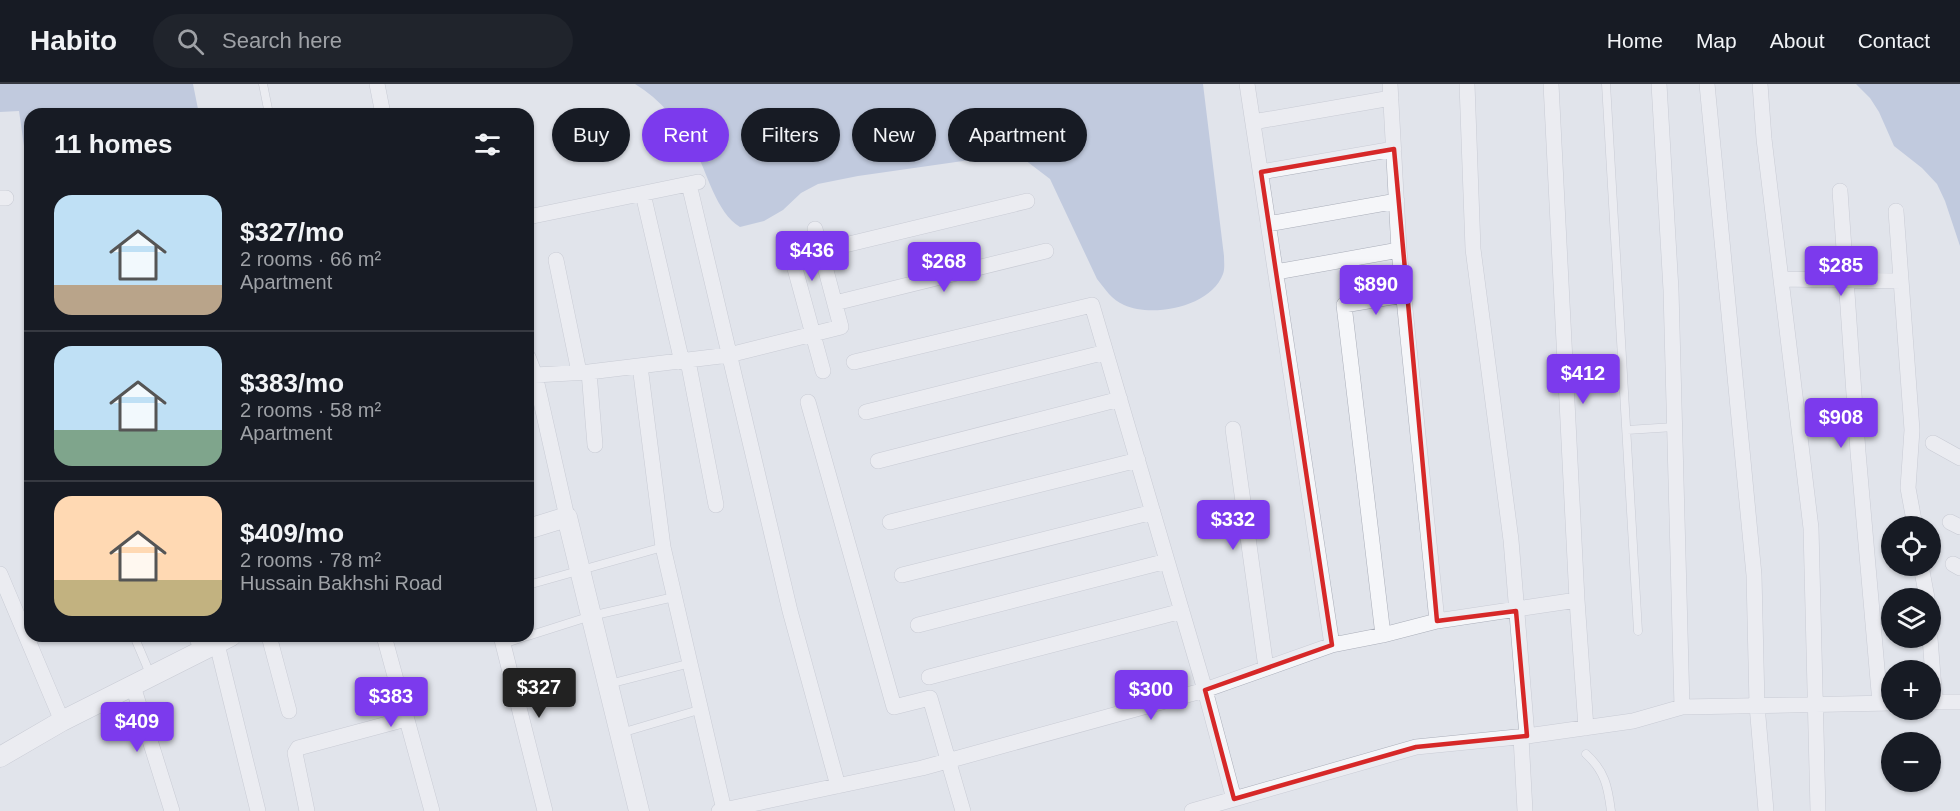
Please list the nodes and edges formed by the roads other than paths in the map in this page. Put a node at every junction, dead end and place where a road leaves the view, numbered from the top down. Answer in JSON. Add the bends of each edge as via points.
{"nodes":[{"id":1,"x":263,"y":84,"type":"edge"},
{"id":2,"x":376,"y":84,"type":"edge"},
{"id":3,"x":1247,"y":84,"type":"edge"},
{"id":4,"x":1467,"y":84,"type":"edge"},
{"id":5,"x":1551,"y":84,"type":"edge"},
{"id":6,"x":1606,"y":84,"type":"edge"},
{"id":7,"x":1659,"y":84,"type":"edge"},
{"id":8,"x":1707,"y":84,"type":"edge"},
{"id":9,"x":1760,"y":84,"type":"edge"},
{"id":10,"x":1391,"y":91,"type":"edge"},
{"id":11,"x":268,"y":108,"type":"edge"},
{"id":12,"x":382,"y":108,"type":"edge"},
{"id":13,"x":1253,"y":122,"type":"junction"},
{"id":14,"x":1394,"y":149,"type":"junction"},
{"id":15,"x":1261,"y":172,"type":"junction"},
{"id":16,"x":1840,"y":191,"type":"dead end"},
{"id":17,"x":643,"y":194,"type":"junction"},
{"id":18,"x":1027,"y":201,"type":"dead end"},
{"id":19,"x":1397,"y":201,"type":"junction"},
{"id":20,"x":1896,"y":211,"type":"dead end"},
{"id":21,"x":534,"y":216,"type":"edge"},
{"id":22,"x":1268,"y":224,"type":"junction"},
{"id":23,"x":815,"y":229,"type":"dead end"},
{"id":24,"x":788,"y":243,"type":"dead end"},
{"id":25,"x":1399,"y":249,"type":"junction"},
{"id":26,"x":820,"y":251,"type":"junction"},
{"id":27,"x":1046,"y":251,"type":"dead end"},
{"id":28,"x":556,"y":260,"type":"dead end"},
{"id":29,"x":1276,"y":272,"type":"junction"},
{"id":30,"x":1781,"y":279,"type":"junction"},
{"id":31,"x":1846,"y":280,"type":"junction"},
{"id":32,"x":1901,"y":281,"type":"junction"},
{"id":33,"x":1403,"y":295,"type":"junction"},
{"id":34,"x":835,"y":303,"type":"junction"},
{"id":35,"x":812,"y":334,"type":"junction"},
{"id":36,"x":1106,"y":352,"type":"junction"},
{"id":37,"x":729,"y":355,"type":"junction"},
{"id":38,"x":685,"y":361,"type":"junction"},
{"id":39,"x":854,"y":362,"type":"dead end"},
{"id":40,"x":534,"y":366,"type":"edge"},
{"id":41,"x":640,"y":366,"type":"junction"},
{"id":42,"x":823,"y":371,"type":"dead end"},
{"id":43,"x":584,"y":372,"type":"junction"},
{"id":44,"x":534,"y":381,"type":"edge"},
{"id":45,"x":1120,"y":399,"type":"junction"},
{"id":46,"x":808,"y":402,"type":"dead end"},
{"id":47,"x":866,"y":412,"type":"dead end"},
{"id":48,"x":1674,"y":427,"type":"junction"},
{"id":49,"x":1233,"y":429,"type":"dead end"},
{"id":50,"x":1627,"y":430,"type":"junction"},
{"id":51,"x":1933,"y":443,"type":"dead end"},
{"id":52,"x":595,"y":445,"type":"dead end"},
{"id":53,"x":1960,"y":458,"type":"edge"},
{"id":54,"x":1138,"y":460,"type":"junction"},
{"id":55,"x":878,"y":462,"type":"dead end"},
{"id":56,"x":716,"y":505,"type":"dead end"},
{"id":57,"x":1153,"y":512,"type":"junction"},
{"id":58,"x":1913,"y":516,"type":"edge"},
{"id":59,"x":567,"y":517,"type":"junction"},
{"id":60,"x":890,"y":522,"type":"dead end"},
{"id":61,"x":534,"y":527,"type":"edge"},
{"id":62,"x":663,"y":547,"type":"junction"},
{"id":63,"x":1167,"y":561,"type":"junction"},
{"id":64,"x":580,"y":569,"type":"junction"},
{"id":65,"x":0,"y":574,"type":"edge"},
{"id":66,"x":902,"y":575,"type":"dead end"},
{"id":67,"x":534,"y":583,"type":"edge"},
{"id":68,"x":674,"y":597,"type":"junction"},
{"id":69,"x":1577,"y":600,"type":"junction"},
{"id":70,"x":1516,"y":610,"type":"junction"},
{"id":71,"x":1182,"y":611,"type":"junction"},
{"id":72,"x":591,"y":616,"type":"junction"},
{"id":73,"x":1437,"y":621,"type":"junction"},
{"id":74,"x":918,"y":625,"type":"dead end"},
{"id":75,"x":24,"y":631,"type":"edge"},
{"id":76,"x":1638,"y":631,"type":"dead end"},
{"id":77,"x":534,"y":634,"type":"edge"},
{"id":78,"x":1383,"y":635,"type":"junction"},
{"id":79,"x":29,"y":642,"type":"edge"},
{"id":80,"x":137,"y":642,"type":"edge"},
{"id":81,"x":210,"y":642,"type":"edge"},
{"id":82,"x":271,"y":642,"type":"edge"},
{"id":83,"x":386,"y":642,"type":"edge"},
{"id":84,"x":502,"y":642,"type":"edge"},
{"id":85,"x":1332,"y":645,"type":"junction"},
{"id":86,"x":1881,"y":660,"type":"edge"},
{"id":87,"x":691,"y":663,"type":"junction"},
{"id":88,"x":1266,"y":668,"type":"junction"},
{"id":89,"x":151,"y":676,"type":"junction"},
{"id":90,"x":929,"y":677,"type":"dead end"},
{"id":91,"x":608,"y":684,"type":"junction"},
{"id":92,"x":133,"y":686,"type":"junction"},
{"id":93,"x":1204,"y":690,"type":"junction"},
{"id":94,"x":1941,"y":702,"type":"edge"},
{"id":95,"x":1960,"y":702,"type":"edge"},
{"id":96,"x":1881,"y":703,"type":"edge"},
{"id":97,"x":1816,"y":704,"type":"junction"},
{"id":98,"x":1757,"y":705,"type":"junction"},
{"id":99,"x":1682,"y":707,"type":"junction"},
{"id":100,"x":702,"y":709,"type":"junction"},
{"id":101,"x":289,"y":711,"type":"dead end"},
{"id":102,"x":406,"y":719,"type":"junction"},
{"id":103,"x":62,"y":721,"type":"junction"},
{"id":104,"x":1586,"y":728,"type":"junction"},
{"id":105,"x":620,"y":734,"type":"junction"},
{"id":106,"x":1524,"y":737,"type":"junction"},
{"id":107,"x":1586,"y":754,"type":"dead end"},
{"id":108,"x":0,"y":757,"type":"edge"},
{"id":109,"x":947,"y":761,"type":"junction"},
{"id":110,"x":838,"y":786,"type":"junction"},
{"id":111,"x":1234,"y":799,"type":"junction"},
{"id":112,"x":722,"y":810,"type":"edge"},
{"id":113,"x":172,"y":811,"type":"edge"},
{"id":114,"x":258,"y":811,"type":"edge"},
{"id":115,"x":307,"y":811,"type":"edge"},
{"id":116,"x":432,"y":811,"type":"edge"},
{"id":117,"x":544,"y":811,"type":"edge"},
{"id":118,"x":639,"y":811,"type":"edge"},
{"id":119,"x":963,"y":811,"type":"edge"},
{"id":120,"x":1192,"y":811,"type":"edge"},
{"id":121,"x":1525,"y":811,"type":"edge"},
{"id":122,"x":1611,"y":811,"type":"edge"},
{"id":123,"x":1766,"y":811,"type":"edge"},
{"id":124,"x":1818,"y":811,"type":"edge"}],
"edges":[{"from":1,"to":11,"type":"lane"},
{"from":2,"to":12,"type":"street"},
{"from":3,"to":13,"type":"street"},
{"from":4,"to":70,"type":"street","via":[[1473,249],[1511,540]]},
{"from":5,"to":69,"type":"street"},
{"from":6,"to":50,"type":"lane"},
{"from":7,"to":48,"type":"street"},
{"from":8,"to":98,"type":"street","via":[[1754,576]]},
{"from":9,"to":30,"type":"street"},
{"from":10,"to":13,"type":"street"},
{"from":10,"to":14,"type":"street"},
{"from":13,"to":15,"type":"street"},
{"from":14,"to":15,"type":"street"},
{"from":14,"to":19,"type":"street"},
{"from":15,"to":22,"type":"street"},
{"from":16,"to":31,"type":"street"},
{"from":17,"to":21,"type":"street"},
{"from":17,"to":37,"type":"street","via":[[693,183]]},
{"from":17,"to":38,"type":"street"},
{"from":18,"to":26,"type":"street"},
{"from":19,"to":22,"type":"street"},
{"from":19,"to":25,"type":"street"},
{"from":20,"to":32,"type":"street"},
{"from":22,"to":29,"type":"street"},
{"from":23,"to":26,"type":"street"},
{"from":24,"to":35,"type":"street"},
{"from":25,"to":29,"type":"street"},
{"from":25,"to":33,"type":"street"},
{"from":26,"to":34,"type":"street"},
{"from":27,"to":34,"type":"street"},
{"from":28,"to":43,"type":"street"},
{"from":29,"to":85,"type":"street"},
{"from":30,"to":31,"type":"street"},
{"from":30,"to":97,"type":"street","via":[[1811,528]]},
{"from":31,"to":32,"type":"street"},
{"from":31,"to":86,"type":"street","via":[[1858,452]]},
{"from":32,"to":58,"type":"street","via":[[1912,430],[1908,488]]},
{"from":33,"to":73,"type":"street"},
{"from":33,"to":78,"type":"street","via":[[1344,305]]},
{"from":34,"to":35,"type":"street","via":[[841,327]]},
{"from":35,"to":37,"type":"street"},
{"from":35,"to":42,"type":"street"},
{"from":36,"to":39,"type":"street","via":[[1092,305]]},
{"from":36,"to":45,"type":"street"},
{"from":36,"to":47,"type":"street"},
{"from":37,"to":38,"type":"street"},
{"from":37,"to":110,"type":"street","via":[[790,611]]},
{"from":38,"to":41,"type":"street"},
{"from":38,"to":56,"type":"street"},
{"from":40,"to":43,"type":"street"},
{"from":41,"to":43,"type":"street"},
{"from":41,"to":62,"type":"street"},
{"from":43,"to":52,"type":"street"},
{"from":44,"to":59,"type":"street"},
{"from":45,"to":54,"type":"street"},
{"from":45,"to":55,"type":"street"},
{"from":46,"to":109,"type":"street","via":[[894,707],[930,698]]},
{"from":48,"to":50,"type":"lane"},
{"from":48,"to":99,"type":"street"},
{"from":49,"to":88,"type":"street"},
{"from":50,"to":76,"type":"lane"},
{"from":51,"to":53,"type":"street"},
{"from":54,"to":57,"type":"street"},
{"from":54,"to":60,"type":"street"},
{"from":57,"to":63,"type":"street"},
{"from":57,"to":66,"type":"street"},
{"from":59,"to":61,"type":"street"},
{"from":59,"to":64,"type":"street"},
{"from":62,"to":64,"type":"lane"},
{"from":62,"to":68,"type":"street"},
{"from":63,"to":71,"type":"street"},
{"from":63,"to":74,"type":"street"},
{"from":64,"to":67,"type":"lane"},
{"from":64,"to":72,"type":"street"},
{"from":65,"to":75,"type":"street"},
{"from":68,"to":72,"type":"lane"},
{"from":68,"to":87,"type":"street"},
{"from":69,"to":70,"type":"street"},
{"from":69,"to":104,"type":"street"},
{"from":70,"to":73,"type":"street"},
{"from":70,"to":106,"type":"street"},
{"from":71,"to":90,"type":"street"},
{"from":71,"to":93,"type":"street"},
{"from":72,"to":77,"type":"lane"},
{"from":72,"to":91,"type":"street"},
{"from":73,"to":78,"type":"street"},
{"from":78,"to":85,"type":"street"},
{"from":79,"to":103,"type":"street"},
{"from":80,"to":89,"type":"lane"},
{"from":81,"to":89,"type":"street"},
{"from":81,"to":114,"type":"street"},
{"from":82,"to":101,"type":"street"},
{"from":83,"to":102,"type":"street"},
{"from":84,"to":117,"type":"street"},
{"from":85,"to":88,"type":"street"},
{"from":87,"to":91,"type":"lane"},
{"from":87,"to":100,"type":"street"},
{"from":88,"to":93,"type":"street"},
{"from":89,"to":92,"type":"street"},
{"from":91,"to":105,"type":"street"},
{"from":92,"to":103,"type":"street"},
{"from":92,"to":113,"type":"street"},
{"from":93,"to":109,"type":"street"},
{"from":93,"to":111,"type":"street"},
{"from":94,"to":95,"type":"street"},
{"from":96,"to":97,"type":"street"},
{"from":97,"to":98,"type":"street"},
{"from":97,"to":124,"type":"street"},
{"from":98,"to":99,"type":"street"},
{"from":98,"to":123,"type":"street"},
{"from":99,"to":104,"type":"street","via":[[1633,721]]},
{"from":100,"to":105,"type":"lane"},
{"from":100,"to":112,"type":"street"},
{"from":102,"to":115,"type":"street","via":[[298,748],[295,753]]},
{"from":102,"to":116,"type":"street"},
{"from":103,"to":108,"type":"street"},
{"from":104,"to":106,"type":"street"},
{"from":105,"to":118,"type":"street"},
{"from":106,"to":111,"type":"street","via":[[1416,747]]},
{"from":106,"to":121,"type":"street"},
{"from":107,"to":122,"type":"lane","via":[[1604,777]]},
{"from":109,"to":110,"type":"street"},
{"from":109,"to":119,"type":"street"},
{"from":110,"to":112,"type":"street"},
{"from":111,"to":120,"type":"street"}]}
